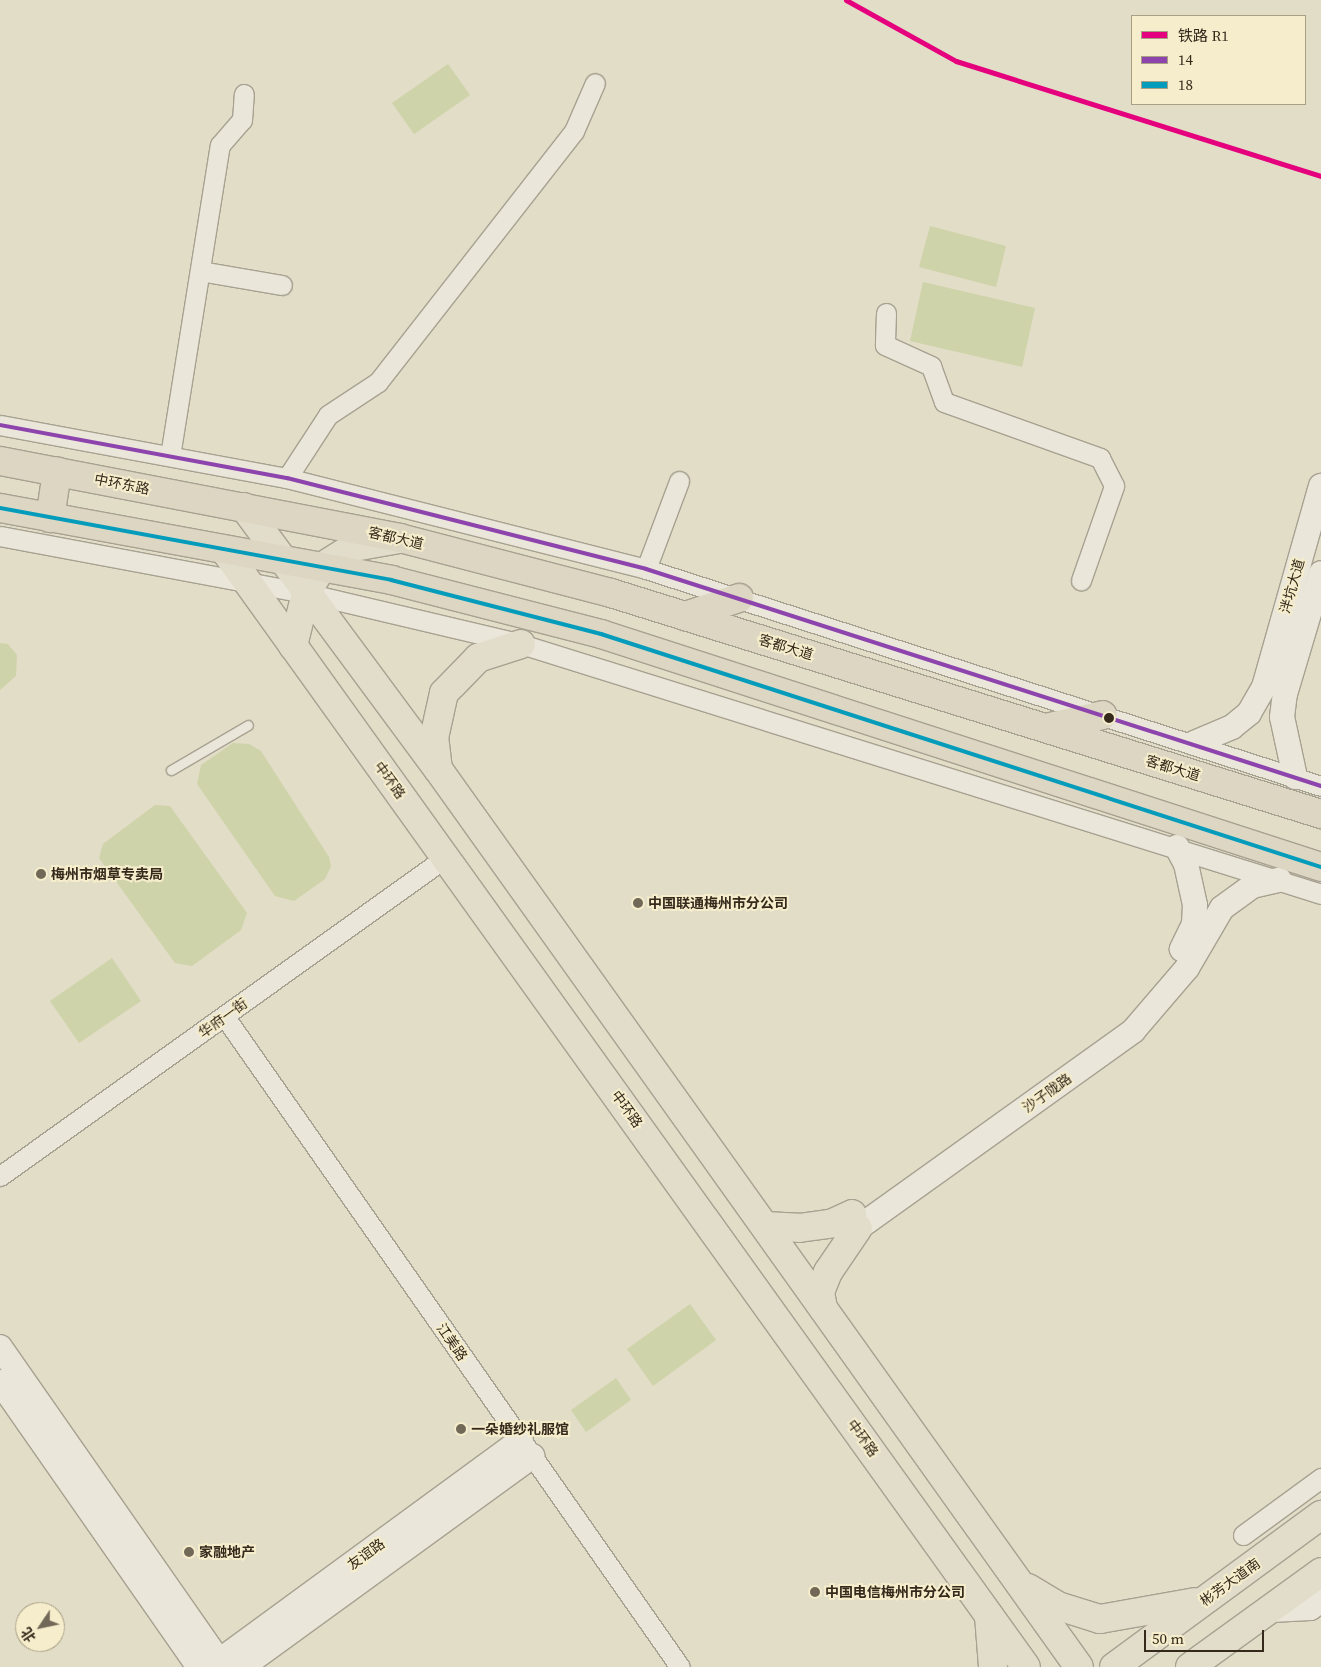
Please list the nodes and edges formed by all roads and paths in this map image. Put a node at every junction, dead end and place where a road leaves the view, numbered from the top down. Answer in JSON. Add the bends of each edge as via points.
{"nodes":[{"id":1,"x":595,"y":83,"type":"dead end"},
{"id":2,"x":244,"y":94,"type":"dead end"},
{"id":3,"x":200,"y":271,"type":"junction"},
{"id":4,"x":282,"y":285,"type":"dead end"},
{"id":5,"x":886,"y":313,"type":"dead end"},
{"id":6,"x":0,"y":425,"type":"edge"},
{"id":7,"x":170,"y":456,"type":"junction"},
{"id":8,"x":0,"y":461,"type":"edge"},
{"id":9,"x":57,"y":472,"type":"junction"},
{"id":10,"x":287,"y":478,"type":"junction"},
{"id":11,"x":679,"y":481,"type":"dead end"},
{"id":12,"x":1321,"y":486,"type":"edge"},
{"id":13,"x":244,"y":507,"type":"junction"},
{"id":14,"x":0,"y":508,"type":"edge"},
{"id":15,"x":50,"y":518,"type":"junction"},
{"id":16,"x":0,"y":536,"type":"edge"},
{"id":17,"x":400,"y":538,"type":"junction"},
{"id":18,"x":226,"y":552,"type":"junction"},
{"id":19,"x":281,"y":558,"type":"junction"},
{"id":20,"x":323,"y":566,"type":"junction"},
{"id":21,"x":646,"y":569,"type":"junction"},
{"id":22,"x":530,"y":572,"type":"junction"},
{"id":23,"x":1321,"y":573,"type":"edge"},
{"id":24,"x":1081,"y":580,"type":"dead end"},
{"id":25,"x":248,"y":583,"type":"junction"},
{"id":26,"x":306,"y":593,"type":"junction"},
{"id":27,"x":739,"y":598,"type":"junction"},
{"id":28,"x":521,"y":613,"type":"junction"},
{"id":29,"x":685,"y":616,"type":"junction"},
{"id":30,"x":521,"y":644,"type":"junction"},
{"id":31,"x":293,"y":646,"type":"junction"},
{"id":32,"x":1274,"y":690,"type":"junction"},
{"id":33,"x":1103,"y":715,"type":"junction"},
{"id":34,"x":248,"y":725,"type":"dead end"},
{"id":35,"x":1046,"y":728,"type":"junction"},
{"id":36,"x":1194,"y":743,"type":"junction"},
{"id":37,"x":438,"y":769,"type":"junction"},
{"id":38,"x":171,"y":770,"type":"dead end"},
{"id":39,"x":1295,"y":777,"type":"junction"},
{"id":40,"x":1321,"y":786,"type":"edge"},
{"id":41,"x":1321,"y":814,"type":"edge"},
{"id":42,"x":1177,"y":848,"type":"junction"},
{"id":43,"x":446,"y":857,"type":"junction"},
{"id":44,"x":1321,"y":867,"type":"edge"},
{"id":45,"x":1279,"y":880,"type":"junction"},
{"id":46,"x":1321,"y":894,"type":"edge"},
{"id":47,"x":1200,"y":927,"type":"junction"},
{"id":48,"x":225,"y":1017,"type":"junction"},
{"id":49,"x":0,"y":1176,"type":"edge"},
{"id":50,"x":855,"y":1221,"type":"junction"},
{"id":51,"x":765,"y":1226,"type":"junction"},
{"id":52,"x":823,"y":1308,"type":"junction"},
{"id":53,"x":0,"y":1347,"type":"edge"},
{"id":54,"x":0,"y":1382,"type":"edge"},
{"id":55,"x":527,"y":1448,"type":"junction"},
{"id":56,"x":1321,"y":1478,"type":"edge"},
{"id":57,"x":1321,"y":1515,"type":"edge"},
{"id":58,"x":1243,"y":1535,"type":"dead end"},
{"id":59,"x":1321,"y":1572,"type":"edge"},
{"id":60,"x":1020,"y":1584,"type":"junction"},
{"id":61,"x":1321,"y":1599,"type":"edge"},
{"id":62,"x":1203,"y":1601,"type":"junction"},
{"id":63,"x":1271,"y":1609,"type":"junction"},
{"id":64,"x":989,"y":1614,"type":"junction"},
{"id":65,"x":1208,"y":1659,"type":"edge"},
{"id":66,"x":219,"y":1666,"type":"edge"},
{"id":67,"x":680,"y":1667,"type":"edge"},
{"id":68,"x":993,"y":1667,"type":"edge"},
{"id":69,"x":1026,"y":1667,"type":"edge"},
{"id":70,"x":1079,"y":1667,"type":"edge"},
{"id":71,"x":1114,"y":1667,"type":"edge"},
{"id":72,"x":1190,"y":1667,"type":"edge"}],
"edges":[{"from":1,"to":10,"type":"street","via":[[574,131],[378,382],[328,415]]},
{"from":2,"to":3,"type":"street","via":[[242,120],[220,145]]},
{"from":3,"to":4,"type":"street"},
{"from":3,"to":7,"type":"street"},
{"from":5,"to":24,"type":"street","via":[[885,345],[931,366],[944,402],[1100,458],[1114,486]]},
{"from":6,"to":7,"type":"street"},
{"from":7,"to":10,"type":"street"},
{"from":8,"to":9,"type":"highway","name":"中环东路"},
{"from":9,"to":13,"type":"highway","name":"中环东路"},
{"from":9,"to":15,"type":"highway"},
{"from":10,"to":21,"type":"street"},
{"from":11,"to":21,"type":"street"},
{"from":12,"to":32,"type":"street","name":"泮坑大道"},
{"from":13,"to":17,"type":"highway","name":"客都大道"},
{"from":13,"to":19,"type":"main road"},
{"from":14,"to":15,"type":"highway"},
{"from":15,"to":18,"type":"highway"},
{"from":16,"to":25,"type":"street"},
{"from":17,"to":20,"type":"main road","via":[[354,547]]},
{"from":17,"to":22,"type":"highway","name":"客都大道"},
{"from":18,"to":19,"type":"highway"},
{"from":18,"to":25,"type":"main road","name":"中环路"},
{"from":19,"to":20,"type":"highway"},
{"from":19,"to":26,"type":"main road"},
{"from":20,"to":26,"type":"main road"},
{"from":20,"to":28,"type":"highway"},
{"from":21,"to":27,"type":"street"},
{"from":22,"to":28,"type":"highway"},
{"from":22,"to":29,"type":"highway","name":"客都大道"},
{"from":23,"to":32,"type":"street","name":"泮坑大道"},
{"from":25,"to":26,"type":"street"},
{"from":25,"to":31,"type":"main road","name":"中环路"},
{"from":26,"to":30,"type":"street"},
{"from":26,"to":31,"type":"main road"},
{"from":26,"to":37,"type":"main road"},
{"from":27,"to":29,"type":"highway"},
{"from":27,"to":33,"type":"street"},
{"from":28,"to":44,"type":"highway","via":[[601,634]]},
{"from":29,"to":35,"type":"highway","name":"客都大道"},
{"from":30,"to":37,"type":"main road","via":[[478,658],[444,693],[434,738]]},
{"from":30,"to":42,"type":"street"},
{"from":31,"to":43,"type":"main road","name":"中环路"},
{"from":32,"to":36,"type":"street","via":[[1232,727]]},
{"from":32,"to":39,"type":"street"},
{"from":33,"to":35,"type":"highway"},
{"from":33,"to":36,"type":"street"},
{"from":34,"to":38,"type":"lane"},
{"from":35,"to":41,"type":"highway","name":"客都大道"},
{"from":36,"to":39,"type":"street"},
{"from":37,"to":51,"type":"main road"},
{"from":39,"to":40,"type":"street"},
{"from":42,"to":45,"type":"street"},
{"from":42,"to":47,"type":"street","via":[[1186,864]]},
{"from":43,"to":48,"type":"street","name":"华府一街"},
{"from":43,"to":64,"type":"main road","name":"中环路"},
{"from":45,"to":46,"type":"street"},
{"from":45,"to":47,"type":"street","name":"沙子陇路","via":[[1252,886]]},
{"from":47,"to":50,"type":"street","name":"沙子陇路","via":[[1176,983],[1133,1031]]},
{"from":48,"to":49,"type":"street","name":"华府一街"},
{"from":48,"to":55,"type":"street","name":"江美路"},
{"from":50,"to":51,"type":"main road","via":[[799,1228]]},
{"from":50,"to":52,"type":"main road","via":[[820,1292]]},
{"from":51,"to":52,"type":"main road"},
{"from":52,"to":60,"type":"main road"},
{"from":53,"to":66,"type":"street"},
{"from":54,"to":66,"type":"street"},
{"from":55,"to":66,"type":"street","name":"友谊路"},
{"from":55,"to":67,"type":"street","name":"江美路"},
{"from":56,"to":58,"type":"street"},
{"from":57,"to":62,"type":"main road","name":"彬芳大道南"},
{"from":59,"to":63,"type":"main road"},
{"from":60,"to":62,"type":"main road","via":[[1058,1606],[1100,1619]]},
{"from":60,"to":70,"type":"main road"},
{"from":61,"to":63,"type":"main road","via":[[1310,1606]]},
{"from":62,"to":71,"type":"main road","name":"彬芳大道南"},
{"from":63,"to":65,"type":"main road"},
{"from":64,"to":68,"type":"main road"},
{"from":64,"to":69,"type":"main road","name":"中环路"},
{"from":65,"to":72,"type":"main road"}]}
